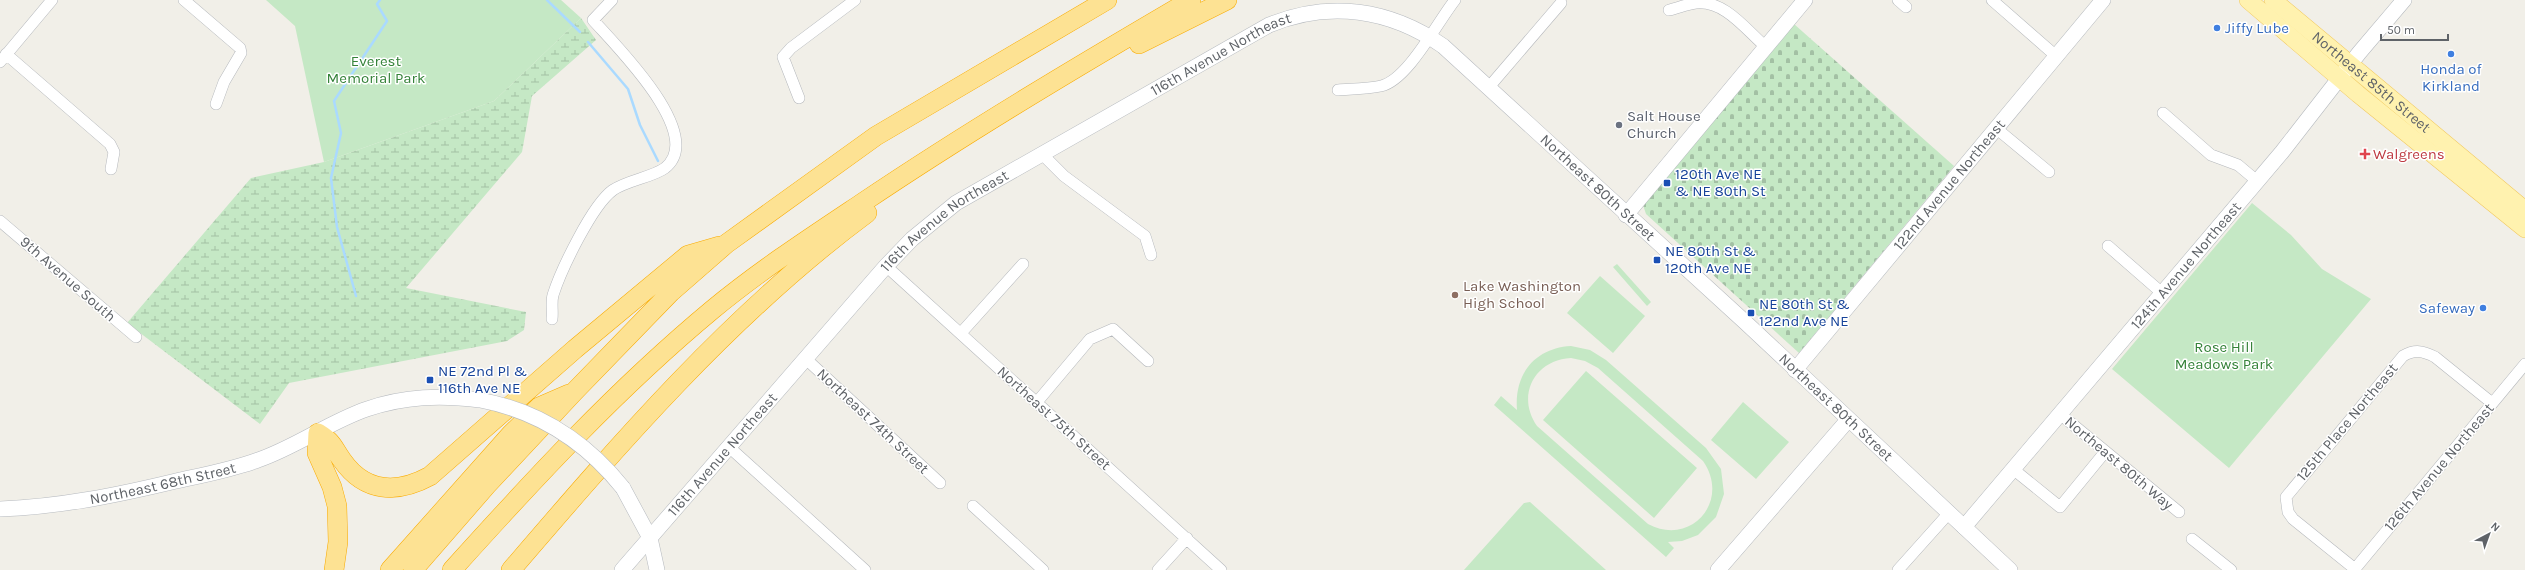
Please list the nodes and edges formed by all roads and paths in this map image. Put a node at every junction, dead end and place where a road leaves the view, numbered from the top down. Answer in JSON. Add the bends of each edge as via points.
{"nodes":[{"id":1,"x":52,"y":0,"type":"edge"},
{"id":2,"x":184,"y":0,"type":"edge"},
{"id":3,"x":612,"y":0,"type":"edge"},
{"id":4,"x":855,"y":0,"type":"edge"},
{"id":5,"x":1107,"y":0,"type":"edge"},
{"id":6,"x":1191,"y":0,"type":"edge"},
{"id":7,"x":1227,"y":0,"type":"edge"},
{"id":8,"x":1455,"y":0,"type":"edge"},
{"id":9,"x":1805,"y":0,"type":"edge"},
{"id":10,"x":1992,"y":0,"type":"edge"},
{"id":11,"x":2103,"y":0,"type":"edge"},
{"id":12,"x":2248,"y":0,"type":"edge"},
{"id":13,"x":2273,"y":0,"type":"edge"},
{"id":14,"x":2404,"y":0,"type":"edge"},
{"id":15,"x":1561,"y":3,"type":"dead end"},
{"id":16,"x":1669,"y":10,"type":"dead end"},
{"id":17,"x":1362,"y":11,"type":"joint"},
{"id":18,"x":1431,"y":37,"type":"junction"},
{"id":19,"x":1766,"y":47,"type":"junction"},
{"id":20,"x":2056,"y":56,"type":"junction"},
{"id":21,"x":3,"y":58,"type":"edge"},
{"id":22,"x":1078,"y":66,"type":"junction"},
{"id":23,"x":2345,"y":71,"type":"junction"},
{"id":24,"x":1489,"y":87,"type":"junction"},
{"id":25,"x":1338,"y":90,"type":"dead end"},
{"id":26,"x":799,"y":98,"type":"dead end"},
{"id":27,"x":216,"y":104,"type":"dead end"},
{"id":28,"x":2164,"y":113,"type":"dead end"},
{"id":29,"x":1997,"y":129,"type":"junction"},
{"id":30,"x":1041,"y":153,"type":"junction"},
{"id":31,"x":2441,"y":159,"type":"junction"},
{"id":32,"x":111,"y":170,"type":"dead end"},
{"id":33,"x":908,"y":172,"type":"junction"},
{"id":34,"x":2049,"y":172,"type":"dead end"},
{"id":35,"x":2484,"y":176,"type":"junction"},
{"id":36,"x":2257,"y":181,"type":"junction"},
{"id":37,"x":2502,"y":210,"type":"junction"},
{"id":38,"x":2525,"y":210,"type":"edge"},
{"id":39,"x":1626,"y":215,"type":"junction"},
{"id":40,"x":2525,"y":220,"type":"edge"},
{"id":41,"x":0,"y":221,"type":"edge"},
{"id":42,"x":2525,"y":229,"type":"edge"},
{"id":43,"x":726,"y":244,"type":"junction"},
{"id":44,"x":2108,"y":246,"type":"dead end"},
{"id":45,"x":1151,"y":255,"type":"dead end"},
{"id":46,"x":1023,"y":264,"type":"dead end"},
{"id":47,"x":886,"y":266,"type":"junction"},
{"id":48,"x":2162,"y":293,"type":"junction"},
{"id":49,"x":552,"y":319,"type":"dead end"},
{"id":50,"x":961,"y":333,"type":"junction"},
{"id":51,"x":136,"y":337,"type":"dead end"},
{"id":52,"x":806,"y":359,"type":"junction"},
{"id":53,"x":1148,"y":360,"type":"dead end"},
{"id":54,"x":2525,"y":364,"type":"edge"},
{"id":55,"x":1795,"y":370,"type":"junction"},
{"id":56,"x":574,"y":392,"type":"junction"},
{"id":57,"x":1037,"y":402,"type":"junction"},
{"id":58,"x":2492,"y":403,"type":"junction"},
{"id":59,"x":2060,"y":414,"type":"junction"},
{"id":60,"x":1848,"y":420,"type":"junction"},
{"id":61,"x":318,"y":433,"type":"junction"},
{"id":62,"x":730,"y":447,"type":"junction"},
{"id":63,"x":2105,"y":452,"type":"junction"},
{"id":64,"x":2013,"y":469,"type":"junction"},
{"id":65,"x":940,"y":483,"type":"dead end"},
{"id":66,"x":973,"y":506,"type":"dead end"},
{"id":67,"x":0,"y":509,"type":"edge"},
{"id":68,"x":2179,"y":512,"type":"dead end"},
{"id":69,"x":1949,"y":513,"type":"junction"},
{"id":70,"x":1964,"y":527,"type":"junction"},
{"id":71,"x":547,"y":528,"type":"junction"},
{"id":72,"x":650,"y":538,"type":"junction"},
{"id":73,"x":1186,"y":538,"type":"junction"},
{"id":74,"x":2192,"y":539,"type":"dead end"},
{"id":75,"x":334,"y":570,"type":"edge"},
{"id":76,"x":390,"y":570,"type":"edge"},
{"id":77,"x":413,"y":570,"type":"edge"},
{"id":78,"x":452,"y":570,"type":"edge"},
{"id":79,"x":511,"y":570,"type":"edge"},
{"id":80,"x":521,"y":570,"type":"edge"},
{"id":81,"x":622,"y":570,"type":"edge"},
{"id":82,"x":657,"y":570,"type":"edge"},
{"id":83,"x":864,"y":570,"type":"edge"},
{"id":84,"x":1044,"y":570,"type":"edge"},
{"id":85,"x":1158,"y":570,"type":"edge"},
{"id":86,"x":1221,"y":570,"type":"edge"},
{"id":87,"x":1718,"y":570,"type":"edge"},
{"id":88,"x":1898,"y":570,"type":"edge"},
{"id":89,"x":2010,"y":570,"type":"edge"},
{"id":90,"x":2231,"y":570,"type":"edge"},
{"id":91,"x":2354,"y":570,"type":"edge"}],
"edges":[{"from":1,"to":21,"type":"street"},
{"from":2,"to":27,"type":"street","via":[[240,48],[241,53],[224,82]]},
{"from":3,"to":49,"type":"street","via":[[593,20],[655,92],[669,120],[677,146],[673,160],[665,168],[627,182],[602,201],[582,233],[553,296]]},
{"from":4,"to":26,"type":"street","via":[[791,48],[783,57]]},
{"from":5,"to":43,"type":"highway","via":[[876,136]]},
{"from":6,"to":22,"type":"highway"},
{"from":7,"to":22,"type":"highway","via":[[1099,63]]},
{"from":8,"to":18,"type":"street","via":[[1442,16]]},
{"from":9,"to":19,"type":"street"},
{"from":10,"to":20,"type":"street"},
{"from":11,"to":20,"type":"street","name":"122nd Avenue Northeast"},
{"from":12,"to":23,"type":"main road","name":"Northeast 85th Street"},
{"from":13,"to":23,"type":"main road","name":"Northeast 85th Street"},
{"from":14,"to":23,"type":"street","name":"124th Avenue Northeast"},
{"from":15,"to":24,"type":"street"},
{"from":16,"to":19,"type":"street","via":[[1697,3],[1713,5],[1727,12]]},
{"from":17,"to":18,"type":"street","name":"Northeast 80th Street","via":[[1401,22]]},
{"from":17,"to":30,"type":"street","name":"116th Avenue Northeast","via":[[1321,10],[1286,17]]},
{"from":18,"to":24,"type":"street","name":"Northeast 80th Street"},
{"from":18,"to":25,"type":"street","via":[[1392,81],[1382,86]]},
{"from":19,"to":39,"type":"street"},
{"from":20,"to":29,"type":"street","name":"122nd Avenue Northeast"},
{"from":21,"to":32,"type":"street","via":[[110,144],[114,152]]},
{"from":22,"to":33,"type":"highway"},
{"from":23,"to":31,"type":"main road","name":"Northeast 85th Street"},
{"from":23,"to":35,"type":"main road","name":"Northeast 85th Street"},
{"from":23,"to":36,"type":"street","name":"124th Avenue Northeast"},
{"from":24,"to":39,"type":"street","name":"Northeast 80th Street"},
{"from":28,"to":36,"type":"street","via":[[2211,156],[2238,166]]},
{"from":29,"to":34,"type":"street"},
{"from":29,"to":55,"type":"street","name":"122nd Avenue Northeast"},
{"from":30,"to":45,"type":"street","via":[[1064,176],[1145,236]]},
{"from":30,"to":47,"type":"street","name":"116th Avenue Northeast","via":[[937,216]]},
{"from":31,"to":35,"type":"main road","via":[[2453,160],[2474,177]]},
{"from":31,"to":37,"type":"main road","name":"Northeast 85th Street"},
{"from":33,"to":71,"type":"highway","via":[[896,192],[772,291],[682,379]]},
{"from":33,"to":78,"type":"highway","via":[[769,265],[662,353],[591,420]]},
{"from":35,"to":38,"type":"main road","name":"Northeast 85th Street"},
{"from":36,"to":48,"type":"street","name":"124th Avenue Northeast"},
{"from":37,"to":40,"type":"main road","via":[[2514,211]]},
{"from":37,"to":42,"type":"main road","name":"Northeast 85th Street"},
{"from":39,"to":55,"type":"street","name":"Northeast 80th Street"},
{"from":41,"to":51,"type":"street","name":"9th Avenue South"},
{"from":43,"to":56,"type":"highway","via":[[670,292]]},
{"from":43,"to":61,"type":"highway","via":[[688,255],[574,349],[430,476],[416,484],[387,488],[359,478],[341,459],[332,442]]},
{"from":44,"to":48,"type":"street"},
{"from":46,"to":50,"type":"street"},
{"from":47,"to":50,"type":"street","name":"Northeast 75th Street"},
{"from":47,"to":52,"type":"street","name":"116th Avenue Northeast"},
{"from":48,"to":59,"type":"street","name":"124th Avenue Northeast"},
{"from":50,"to":57,"type":"street","name":"Northeast 75th Street"},
{"from":52,"to":62,"type":"street","name":"116th Avenue Northeast"},
{"from":52,"to":65,"type":"street","name":"Northeast 74th Street"},
{"from":53,"to":57,"type":"street","via":[[1113,329],[1090,339]]},
{"from":54,"to":58,"type":"street","name":"126th Avenue Northeast"},
{"from":55,"to":60,"type":"street","name":"Northeast 80th Street"},
{"from":56,"to":76,"type":"highway","via":[[538,407]]},
{"from":56,"to":77,"type":"highway","via":[[487,485]]},
{"from":57,"to":73,"type":"street","name":"Northeast 75th Street"},
{"from":58,"to":91,"type":"street","name":"126th Avenue Northeast"},
{"from":58,"to":91,"type":"street","name":"125th Place Northeast","via":[[2435,357],[2418,350],[2403,356],[2290,491],[2286,503],[2293,519]]},
{"from":59,"to":63,"type":"street","name":"Northeast 80th Way"},
{"from":59,"to":64,"type":"street","name":"124th Avenue Northeast"},
{"from":60,"to":69,"type":"street","name":"Northeast 80th Street"},
{"from":60,"to":87,"type":"street"},
{"from":61,"to":67,"type":"street","name":"Northeast 68th Street","via":[[235,468],[131,492],[60,504]]},
{"from":61,"to":72,"type":"street","name":"Northeast 68th Street","bridge":true,"via":[[366,409],[396,401],[442,396],[480,400],[530,414],[561,430],[589,452],[623,488]]},
{"from":61,"to":75,"type":"highway","via":[[317,453],[332,487],[337,506],[338,542]]},
{"from":62,"to":72,"type":"street","name":"116th Avenue Northeast"},
{"from":62,"to":83,"type":"street"},
{"from":63,"to":64,"type":"street","via":[[2060,507]]},
{"from":63,"to":68,"type":"street","name":"Northeast 80th Way"},
{"from":64,"to":70,"type":"street","name":"124th Avenue Northeast"},
{"from":66,"to":84,"type":"street"},
{"from":69,"to":70,"type":"street","name":"Northeast 80th Street"},
{"from":69,"to":88,"type":"street"},
{"from":70,"to":89,"type":"street","name":"Northeast 80th Street"},
{"from":71,"to":79,"type":"highway"},
{"from":71,"to":80,"type":"highway"},
{"from":72,"to":81,"type":"street","name":"116th Avenue Northeast"},
{"from":72,"to":82,"type":"street","name":"Northeast 68th Street"},
{"from":73,"to":85,"type":"street"},
{"from":73,"to":86,"type":"street","name":"Northeast 75th Street"},
{"from":74,"to":90,"type":"street"}]}
